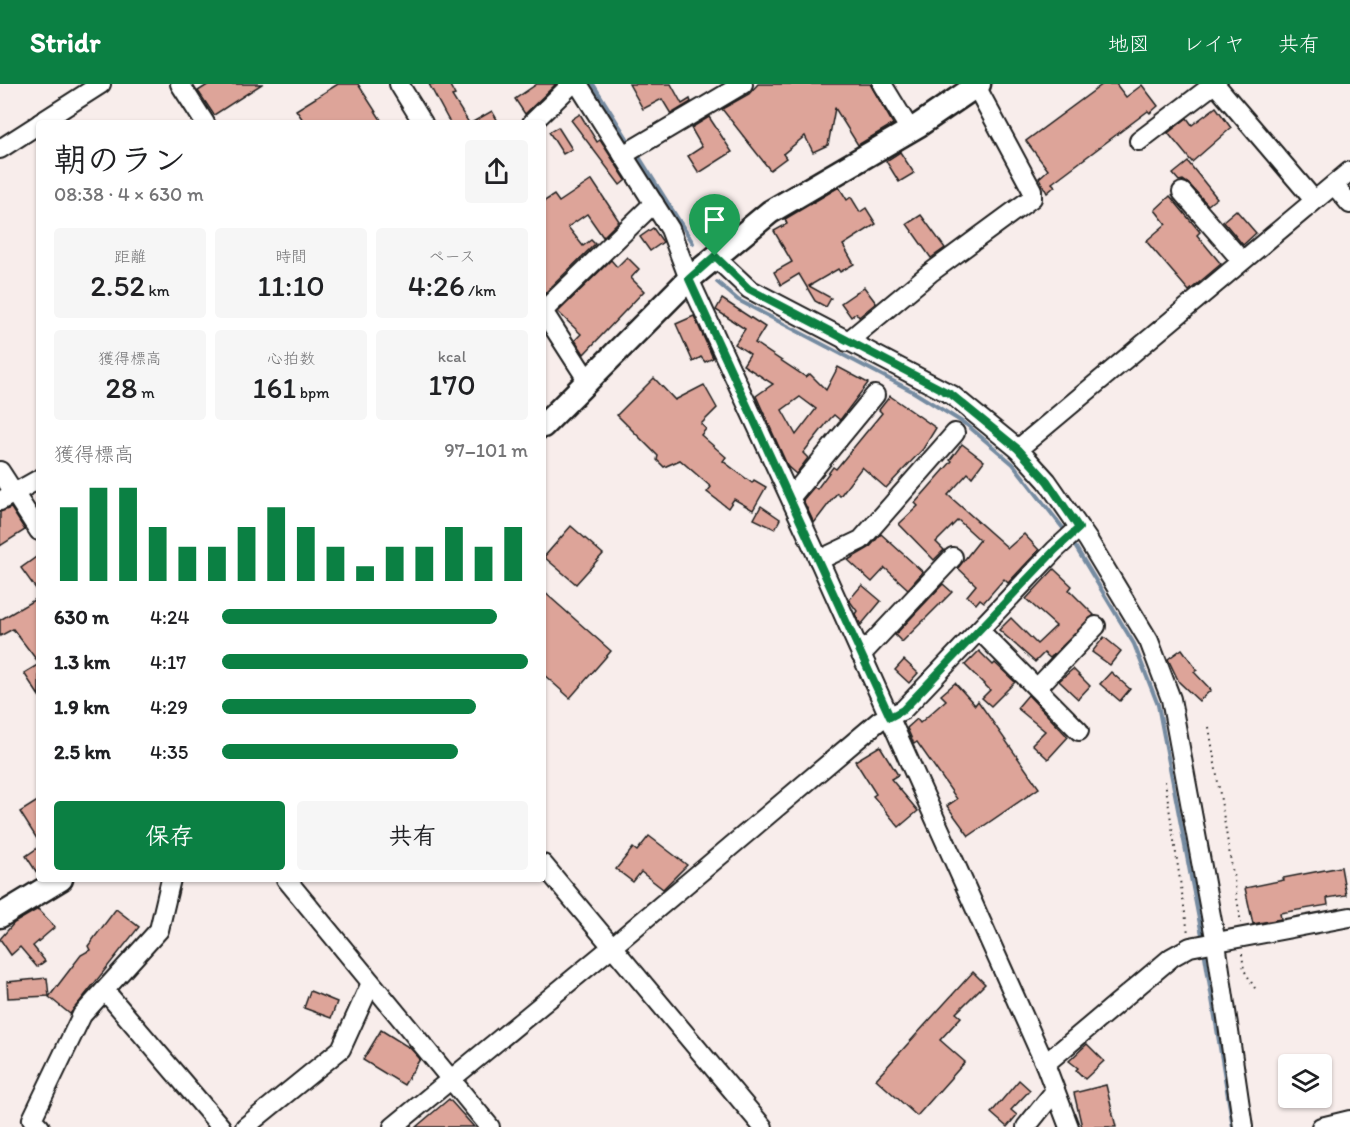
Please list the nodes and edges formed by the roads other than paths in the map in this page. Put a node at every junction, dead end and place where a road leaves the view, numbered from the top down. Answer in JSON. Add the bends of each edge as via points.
{"nodes":[{"id":1,"x":101,"y":84,"type":"edge"},
{"id":2,"x":180,"y":84,"type":"edge"},
{"id":3,"x":399,"y":84,"type":"edge"},
{"id":4,"x":572,"y":84,"type":"edge"},
{"id":5,"x":578,"y":84,"type":"edge"},
{"id":6,"x":743,"y":84,"type":"edge"},
{"id":7,"x":882,"y":84,"type":"edge"},
{"id":8,"x":1215,"y":84,"type":"edge"},
{"id":9,"x":977,"y":85,"type":"edge"},
{"id":10,"x":45,"y":120,"type":"edge"},
{"id":11,"x":203,"y":120,"type":"edge"},
{"id":12,"x":421,"y":120,"type":"edge"},
{"id":13,"x":535,"y":120,"type":"edge"},
{"id":14,"x":36,"y":126,"type":"edge"},
{"id":15,"x":910,"y":130,"type":"junction"},
{"id":16,"x":1139,"y":141,"type":"dead end"},
{"id":17,"x":0,"y":148,"type":"edge"},
{"id":18,"x":625,"y":154,"type":"junction"},
{"id":19,"x":1350,"y":171,"type":"edge"},
{"id":20,"x":1334,"y":185,"type":"junction"},
{"id":21,"x":1182,"y":192,"type":"dead end"},
{"id":22,"x":1314,"y":200,"type":"junction"},
{"id":23,"x":654,"y":203,"type":"junction"},
{"id":24,"x":1350,"y":204,"type":"edge"},
{"id":25,"x":715,"y":256,"type":"junction"},
{"id":26,"x":1241,"y":261,"type":"junction"},
{"id":27,"x":689,"y":279,"type":"junction"},
{"id":28,"x":546,"y":308,"type":"edge"},
{"id":29,"x":546,"y":316,"type":"edge"},
{"id":30,"x":847,"y":342,"type":"junction"},
{"id":31,"x":588,"y":381,"type":"junction"},
{"id":32,"x":875,"y":395,"type":"dead end"},
{"id":33,"x":546,"y":423,"type":"edge"},
{"id":34,"x":955,"y":433,"type":"dead end"},
{"id":35,"x":1018,"y":449,"type":"junction"},
{"id":36,"x":0,"y":471,"type":"edge"},
{"id":37,"x":36,"y":480,"type":"edge"},
{"id":38,"x":7,"y":497,"type":"edge"},
{"id":39,"x":791,"y":497,"type":"junction"},
{"id":40,"x":36,"y":528,"type":"edge"},
{"id":41,"x":1069,"y":537,"type":"junction"},
{"id":42,"x":953,"y":556,"type":"dead end"},
{"id":43,"x":819,"y":560,"type":"junction"},
{"id":44,"x":1096,"y":626,"type":"dead end"},
{"id":45,"x":979,"y":630,"type":"junction"},
{"id":46,"x":861,"y":655,"type":"junction"},
{"id":47,"x":1037,"y":688,"type":"junction"},
{"id":48,"x":890,"y":717,"type":"junction"},
{"id":49,"x":1080,"y":731,"type":"dead end"},
{"id":50,"x":546,"y":868,"type":"edge"},
{"id":51,"x":56,"y":882,"type":"edge"},
{"id":52,"x":170,"y":882,"type":"edge"},
{"id":53,"x":288,"y":882,"type":"edge"},
{"id":54,"x":0,"y":916,"type":"edge"},
{"id":55,"x":1350,"y":916,"type":"edge"},
{"id":56,"x":1202,"y":945,"type":"junction"},
{"id":57,"x":613,"y":946,"type":"junction"},
{"id":58,"x":371,"y":983,"type":"junction"},
{"id":59,"x":106,"y":992,"type":"junction"},
{"id":60,"x":1045,"y":1064,"type":"junction"},
{"id":61,"x":451,"y":1079,"type":"junction"},
{"id":62,"x":1055,"y":1091,"type":"junction"},
{"id":63,"x":1350,"y":1120,"type":"edge"},
{"id":64,"x":40,"y":1127,"type":"edge"},
{"id":65,"x":221,"y":1127,"type":"edge"},
{"id":66,"x":246,"y":1127,"type":"edge"},
{"id":67,"x":393,"y":1127,"type":"edge"},
{"id":68,"x":490,"y":1127,"type":"edge"},
{"id":69,"x":763,"y":1127,"type":"edge"},
{"id":70,"x":1026,"y":1127,"type":"edge"},
{"id":71,"x":1069,"y":1127,"type":"edge"},
{"id":72,"x":1243,"y":1127,"type":"edge"},
{"id":73,"x":1321,"y":1127,"type":"edge"}],
"edges":[{"from":1,"to":10,"type":"street"},
{"from":2,"to":11,"type":"street"},
{"from":3,"to":12,"type":"street"},
{"from":4,"to":13,"type":"street"},
{"from":5,"to":18,"type":"street"},
{"from":6,"to":18,"type":"street"},
{"from":7,"to":15,"type":"street"},
{"from":8,"to":16,"type":"street"},
{"from":8,"to":22,"type":"street"},
{"from":9,"to":15,"type":"main road"},
{"from":9,"to":30,"type":"street","via":[[1032,190],[1032,198]]},
{"from":14,"to":17,"type":"street"},
{"from":15,"to":25,"type":"main road","via":[[770,212]]},
{"from":18,"to":23,"type":"street"},
{"from":19,"to":20,"type":"street"},
{"from":20,"to":22,"type":"street"},
{"from":20,"to":24,"type":"street"},
{"from":21,"to":26,"type":"street"},
{"from":22,"to":26,"type":"street"},
{"from":23,"to":27,"type":"street","via":[[670,229]]},
{"from":23,"to":28,"type":"street"},
{"from":25,"to":27,"type":"main road"},
{"from":25,"to":30,"type":"street","via":[[749,289]]},
{"from":26,"to":35,"type":"street"},
{"from":27,"to":31,"type":"main road"},
{"from":27,"to":39,"type":"street"},
{"from":29,"to":31,"type":"street"},
{"from":30,"to":35,"type":"street","via":[[952,395]]},
{"from":31,"to":33,"type":"main road"},
{"from":32,"to":39,"type":"street"},
{"from":34,"to":43,"type":"street","via":[[861,540]]},
{"from":35,"to":41,"type":"street","via":[[1047,481]]},
{"from":36,"to":38,"type":"street"},
{"from":37,"to":38,"type":"street"},
{"from":38,"to":40,"type":"street"},
{"from":39,"to":43,"type":"street"},
{"from":41,"to":45,"type":"street"},
{"from":41,"to":56,"type":"street","via":[[1149,641],[1171,699]]},
{"from":42,"to":46,"type":"street"},
{"from":43,"to":46,"type":"street"},
{"from":44,"to":47,"type":"street"},
{"from":45,"to":47,"type":"street"},
{"from":45,"to":48,"type":"street","via":[[903,710]]},
{"from":46,"to":48,"type":"street"},
{"from":47,"to":49,"type":"street"},
{"from":48,"to":57,"type":"street","via":[[879,721]]},
{"from":48,"to":60,"type":"street"},
{"from":50,"to":57,"type":"street"},
{"from":51,"to":54,"type":"main road"},
{"from":52,"to":59,"type":"street","via":[[159,930]]},
{"from":53,"to":58,"type":"street"},
{"from":55,"to":56,"type":"street"},
{"from":56,"to":60,"type":"street","via":[[1172,957]]},
{"from":56,"to":72,"type":"street"},
{"from":57,"to":61,"type":"street"},
{"from":57,"to":69,"type":"street"},
{"from":58,"to":61,"type":"street"},
{"from":58,"to":66,"type":"street","via":[[341,1048]]},
{"from":59,"to":64,"type":"street","via":[[82,1015],[32,1119]]},
{"from":59,"to":65,"type":"street"},
{"from":60,"to":62,"type":"street"},
{"from":61,"to":67,"type":"street"},
{"from":61,"to":68,"type":"street"},
{"from":62,"to":70,"type":"street"},
{"from":62,"to":71,"type":"street"},
{"from":63,"to":73,"type":"street"}]}
